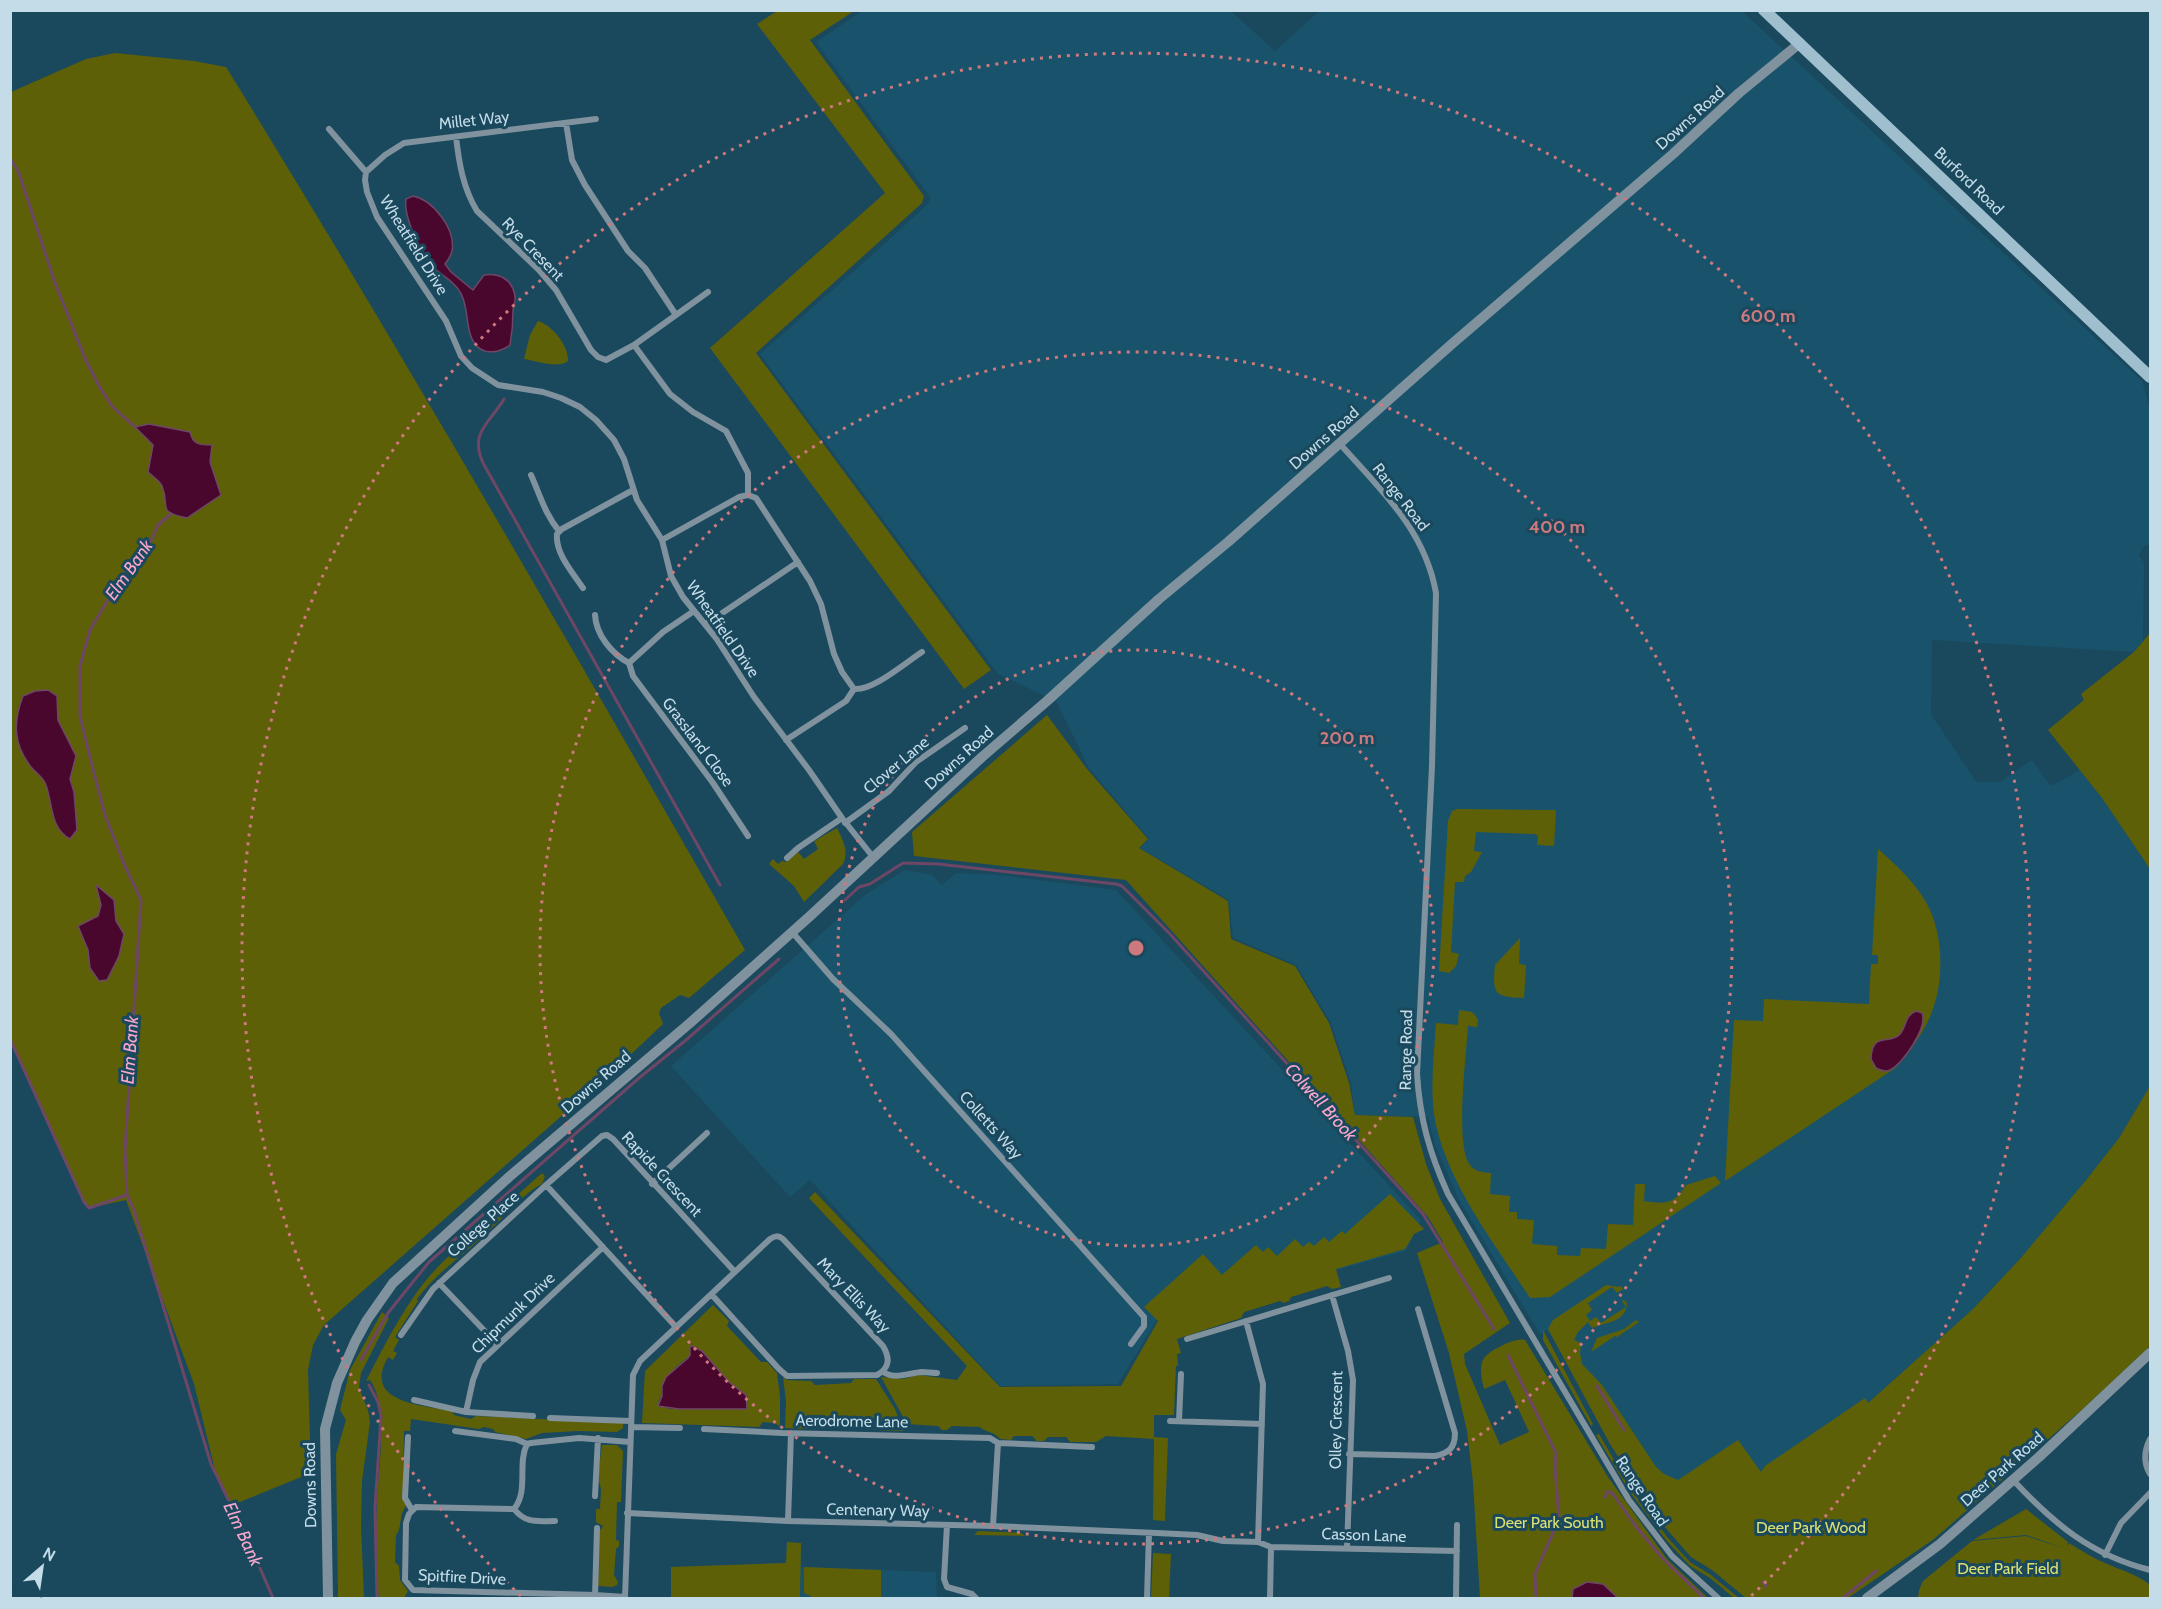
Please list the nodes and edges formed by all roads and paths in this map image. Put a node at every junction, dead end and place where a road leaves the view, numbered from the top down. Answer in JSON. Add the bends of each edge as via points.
{"nodes":[{"id":1,"x":1764,"y":10,"type":"edge"},
{"id":2,"x":1800,"y":43,"type":"junction"},
{"id":3,"x":596,"y":119,"type":"dead end"},
{"id":4,"x":566,"y":123,"type":"junction"},
{"id":5,"x":329,"y":129,"type":"dead end"},
{"id":6,"x":456,"y":136,"type":"junction"},
{"id":7,"x":366,"y":172,"type":"junction"},
{"id":8,"x":708,"y":292,"type":"dead end"},
{"id":9,"x":676,"y":315,"type":"junction"},
{"id":10,"x":634,"y":345,"type":"junction"},
{"id":11,"x":2151,"y":377,"type":"edge"},
{"id":12,"x":1340,"y":444,"type":"junction"},
{"id":13,"x":531,"y":475,"type":"dead end"},
{"id":14,"x":633,"y":490,"type":"junction"},
{"id":15,"x":748,"y":495,"type":"junction"},
{"id":16,"x":558,"y":531,"type":"junction"},
{"id":17,"x":662,"y":540,"type":"junction"},
{"id":18,"x":798,"y":562,"type":"junction"},
{"id":19,"x":583,"y":588,"type":"dead end"},
{"id":20,"x":694,"y":612,"type":"junction"},
{"id":21,"x":594,"y":615,"type":"dead end"},
{"id":22,"x":706,"y":624,"type":"junction"},
{"id":23,"x":922,"y":652,"type":"dead end"},
{"id":24,"x":629,"y":663,"type":"junction"},
{"id":25,"x":854,"y":688,"type":"junction"},
{"id":26,"x":965,"y":728,"type":"dead end"},
{"id":27,"x":786,"y":740,"type":"junction"},
{"id":28,"x":843,"y":821,"type":"junction"},
{"id":29,"x":748,"y":836,"type":"dead end"},
{"id":30,"x":873,"y":857,"type":"junction"},
{"id":31,"x":787,"y":858,"type":"dead end"},
{"id":32,"x":792,"y":932,"type":"junction"},
{"id":33,"x":707,"y":1133,"type":"dead end"},
{"id":34,"x":652,"y":1184,"type":"junction"},
{"id":35,"x":546,"y":1185,"type":"junction"},
{"id":36,"x":603,"y":1247,"type":"junction"},
{"id":37,"x":735,"y":1272,"type":"junction"},
{"id":38,"x":1389,"y":1278,"type":"dead end"},
{"id":39,"x":439,"y":1283,"type":"junction"},
{"id":40,"x":712,"y":1295,"type":"junction"},
{"id":41,"x":1332,"y":1295,"type":"junction"},
{"id":42,"x":1418,"y":1309,"type":"dead end"},
{"id":43,"x":1246,"y":1321,"type":"junction"},
{"id":44,"x":676,"y":1327,"type":"junction"},
{"id":45,"x":401,"y":1335,"type":"dead end"},
{"id":46,"x":1187,"y":1340,"type":"dead end"},
{"id":47,"x":1131,"y":1344,"type":"dead end"},
{"id":48,"x":498,"y":1345,"type":"junction"},
{"id":49,"x":2151,"y":1353,"type":"edge"},
{"id":50,"x":883,"y":1371,"type":"junction"},
{"id":51,"x":937,"y":1373,"type":"dead end"},
{"id":52,"x":1180,"y":1374,"type":"dead end"},
{"id":53,"x":414,"y":1400,"type":"dead end"},
{"id":54,"x":466,"y":1412,"type":"junction"},
{"id":55,"x":533,"y":1416,"type":"dead end"},
{"id":56,"x":550,"y":1418,"type":"dead end"},
{"id":57,"x":1170,"y":1421,"type":"dead end"},
{"id":58,"x":1179,"y":1421,"type":"junction"},
{"id":59,"x":631,"y":1424,"type":"junction"},
{"id":60,"x":1262,"y":1424,"type":"junction"},
{"id":61,"x":680,"y":1428,"type":"dead end"},
{"id":62,"x":704,"y":1429,"type":"dead end"},
{"id":63,"x":455,"y":1431,"type":"dead end"},
{"id":64,"x":791,"y":1433,"type":"junction"},
{"id":65,"x":408,"y":1437,"type":"dead end"},
{"id":66,"x":598,"y":1438,"type":"junction"},
{"id":67,"x":2151,"y":1439,"type":"edge"},
{"id":68,"x":630,"y":1442,"type":"junction"},
{"id":69,"x":998,"y":1443,"type":"junction"},
{"id":70,"x":527,"y":1444,"type":"junction"},
{"id":71,"x":1092,"y":1447,"type":"dead end"},
{"id":72,"x":1350,"y":1454,"type":"junction"},
{"id":73,"x":2151,"y":1474,"type":"edge"},
{"id":74,"x":2013,"y":1479,"type":"junction"},
{"id":75,"x":2151,"y":1493,"type":"edge"},
{"id":76,"x":596,"y":1496,"type":"dead end"},
{"id":77,"x":514,"y":1509,"type":"junction"},
{"id":78,"x":412,"y":1510,"type":"junction"},
{"id":79,"x":627,"y":1513,"type":"junction"},
{"id":80,"x":555,"y":1521,"type":"dead end"},
{"id":81,"x":788,"y":1521,"type":"junction"},
{"id":82,"x":947,"y":1525,"type":"junction"},
{"id":83,"x":1457,"y":1525,"type":"dead end"},
{"id":84,"x":993,"y":1526,"type":"junction"},
{"id":85,"x":597,"y":1528,"type":"dead end"},
{"id":86,"x":1149,"y":1533,"type":"junction"},
{"id":87,"x":1258,"y":1542,"type":"junction"},
{"id":88,"x":1271,"y":1547,"type":"junction"},
{"id":89,"x":1347,"y":1548,"type":"junction"},
{"id":90,"x":1457,"y":1551,"type":"junction"},
{"id":91,"x":2105,"y":1555,"type":"junction"},
{"id":92,"x":2151,"y":1570,"type":"edge"},
{"id":93,"x":595,"y":1597,"type":"edge"},
{"id":94,"x":625,"y":1598,"type":"edge"},
{"id":95,"x":328,"y":1599,"type":"edge"},
{"id":96,"x":976,"y":1599,"type":"edge"},
{"id":97,"x":1147,"y":1599,"type":"edge"},
{"id":98,"x":1270,"y":1599,"type":"edge"},
{"id":99,"x":1456,"y":1599,"type":"edge"},
{"id":100,"x":1718,"y":1599,"type":"edge"},
{"id":101,"x":1867,"y":1599,"type":"edge"}],
"edges":[{"from":1,"to":2,"type":"main road","name":"Burford Road"},
{"from":2,"to":11,"type":"main road","name":"Burford Road"},
{"from":2,"to":12,"type":"street","name":"Downs Road"},
{"from":3,"to":4,"type":"street","name":"Millet Way"},
{"from":4,"to":6,"type":"street","name":"Millet Way"},
{"from":4,"to":9,"type":"street","via":[[572,160],[585,185]]},
{"from":5,"to":7,"type":"street"},
{"from":6,"to":7,"type":"street","name":"Millet Way","via":[[404,143]]},
{"from":6,"to":10,"type":"street","name":"Rye Cresent","via":[[470,200],[556,290],[591,350],[606,360]]},
{"from":7,"to":14,"type":"street","name":"Wheatfield Drive","via":[[377,217],[446,321],[461,356],[498,385],[543,392],[580,407],[614,440]]},
{"from":8,"to":9,"type":"street","name":"Rye Cresent"},
{"from":9,"to":10,"type":"street","name":"Rye Cresent"},
{"from":10,"to":15,"type":"street","via":[[670,394],[726,431],[748,473]]},
{"from":12,"to":30,"type":"street","name":"Downs Road","via":[[1150,607]]},
{"from":12,"to":100,"type":"street","name":"Range Road","via":[[1413,530],[1432,572],[1436,593],[1417,1074],[1427,1144],[1448,1194],[1629,1500],[1672,1556]]},
{"from":13,"to":16,"type":"street","via":[[546,514]]},
{"from":14,"to":16,"type":"street"},
{"from":14,"to":17,"type":"street","name":"Wheatfield Drive"},
{"from":15,"to":17,"type":"street"},
{"from":15,"to":18,"type":"street","via":[[760,503]]},
{"from":16,"to":19,"type":"street","via":[[556,542]]},
{"from":17,"to":20,"type":"street","name":"Wheatfield Drive","via":[[674,583]]},
{"from":18,"to":22,"type":"street"},
{"from":18,"to":25,"type":"street","via":[[817,592],[834,654]]},
{"from":20,"to":22,"type":"street","name":"Wheatfield Drive"},
{"from":20,"to":24,"type":"street","via":[[663,632]]},
{"from":21,"to":24,"type":"street","name":"Grassland Close","via":[[610,648]]},
{"from":22,"to":27,"type":"street","name":"Wheatfield Drive"},
{"from":23,"to":25,"type":"street","via":[[873,685]]},
{"from":24,"to":29,"type":"street","name":"Grassland Close","via":[[633,676]]},
{"from":25,"to":27,"type":"street","via":[[846,701]]},
{"from":26,"to":28,"type":"street","name":"Clover Lane","via":[[916,762],[889,791]]},
{"from":27,"to":28,"type":"street","name":"Wheatfield Drive"},
{"from":28,"to":30,"type":"street","name":"Wheatfield Drive"},
{"from":28,"to":31,"type":"street","name":"Clover Lane"},
{"from":30,"to":32,"type":"street","name":"Downs Road"},
{"from":32,"to":47,"type":"street","name":"Colletts Way","via":[[833,979],[891,1034],[1144,1317],[1144,1326]]},
{"from":32,"to":95,"type":"street","name":"Downs Road","via":[[408,1267],[380,1300],[337,1383],[325,1429]]},
{"from":33,"to":34,"type":"street"},
{"from":34,"to":35,"type":"street","name":"Rapide Crescent","via":[[607,1135]]},
{"from":34,"to":37,"type":"street","name":"Rapide Crescent"},
{"from":35,"to":36,"type":"street"},
{"from":35,"to":39,"type":"street","name":"College Place"},
{"from":36,"to":44,"type":"street"},
{"from":36,"to":48,"type":"street","name":"Chipmunk Drive"},
{"from":37,"to":40,"type":"street","name":"Mary Ellis Way"},
{"from":37,"to":50,"type":"street","name":"Mary Ellis Way","via":[[770,1239],[779,1236],[883,1346],[888,1361]]},
{"from":38,"to":41,"type":"street"},
{"from":39,"to":45,"type":"street","name":"College Place"},
{"from":39,"to":48,"type":"street"},
{"from":40,"to":44,"type":"street","name":"Mary Ellis Way"},
{"from":40,"to":50,"type":"street","via":[[787,1376],[877,1375]]},
{"from":41,"to":43,"type":"street"},
{"from":41,"to":72,"type":"street","name":"Olley Crescent","via":[[1353,1380]]},
{"from":42,"to":72,"type":"street","via":[[1455,1443],[1444,1454],[1434,1456]]},
{"from":43,"to":46,"type":"street"},
{"from":43,"to":60,"type":"street","via":[[1263,1378]]},
{"from":44,"to":59,"type":"street","name":"Mary Ellis Way","via":[[636,1367]]},
{"from":48,"to":54,"type":"street","name":"Chipmunk Drive","via":[[476,1369]]},
{"from":49,"to":74,"type":"street","name":"Deer Park Road"},
{"from":50,"to":51,"type":"street","via":[[902,1376]]},
{"from":52,"to":58,"type":"street"},
{"from":53,"to":54,"type":"street"},
{"from":54,"to":55,"type":"street"},
{"from":56,"to":59,"type":"street"},
{"from":57,"to":58,"type":"street"},
{"from":58,"to":60,"type":"street"},
{"from":59,"to":61,"type":"street"},
{"from":59,"to":68,"type":"street","name":"Mary Ellis Way"},
{"from":60,"to":87,"type":"street"},
{"from":62,"to":64,"type":"street","name":"Aerodrome Lane"},
{"from":63,"to":70,"type":"street"},
{"from":64,"to":69,"type":"street","name":"Aerodrome Lane","via":[[990,1438]]},
{"from":64,"to":81,"type":"street"},
{"from":65,"to":78,"type":"street","name":"Spitfire Drive","via":[[405,1498]]},
{"from":66,"to":68,"type":"street"},
{"from":66,"to":70,"type":"street"},
{"from":66,"to":76,"type":"street"},
{"from":67,"to":73,"type":"street","via":[[2145,1460]]},
{"from":68,"to":79,"type":"street","name":"Mary Ellis Way"},
{"from":69,"to":71,"type":"street","name":"Aerodrome Lane"},
{"from":69,"to":84,"type":"street"},
{"from":70,"to":77,"type":"street","via":[[520,1501]]},
{"from":72,"to":89,"type":"street","name":"Olley Crescent"},
{"from":74,"to":91,"type":"street","via":[[2064,1529]]},
{"from":74,"to":101,"type":"street","name":"Deer Park Road","via":[[1940,1544]]},
{"from":75,"to":91,"type":"street","via":[[2121,1523]]},
{"from":77,"to":78,"type":"street"},
{"from":77,"to":80,"type":"street","via":[[527,1520]]},
{"from":78,"to":93,"type":"street","name":"Spitfire Drive","via":[[406,1519],[405,1580],[413,1590]]},
{"from":79,"to":81,"type":"street","name":"Centenary Way"},
{"from":79,"to":94,"type":"street"},
{"from":81,"to":82,"type":"street","name":"Centenary Way"},
{"from":82,"to":84,"type":"street","name":"Centenary Way"},
{"from":82,"to":96,"type":"street","via":[[947,1587],[972,1594]]},
{"from":83,"to":90,"type":"street"},
{"from":84,"to":86,"type":"street","name":"Centenary Way"},
{"from":85,"to":93,"type":"street"},
{"from":86,"to":87,"type":"street","name":"Centenary Way"},
{"from":86,"to":97,"type":"street"},
{"from":87,"to":88,"type":"street","name":"Centenary Way"},
{"from":88,"to":89,"type":"street","name":"Casson Lane"},
{"from":88,"to":98,"type":"street"},
{"from":89,"to":90,"type":"street","name":"Casson Lane"},
{"from":90,"to":99,"type":"street"},
{"from":91,"to":92,"type":"street"},
{"from":93,"to":94,"type":"street","name":"Spitfire Drive"}]}
